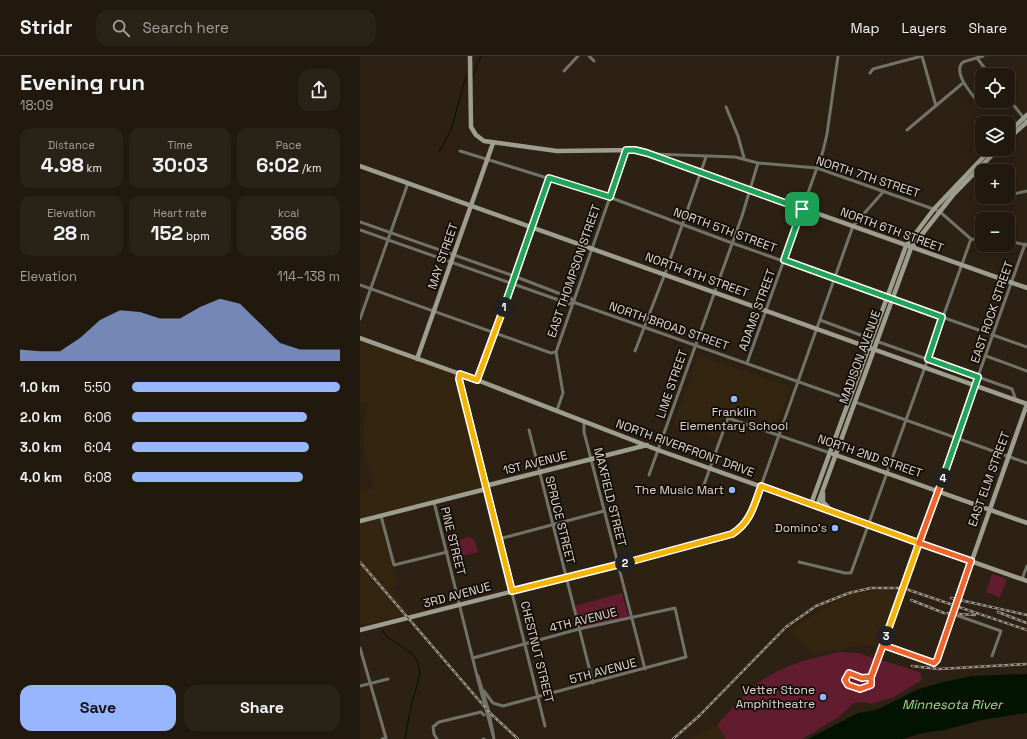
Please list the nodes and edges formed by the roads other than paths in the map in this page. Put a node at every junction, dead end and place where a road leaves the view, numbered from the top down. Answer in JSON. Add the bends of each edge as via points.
{"nodes":[{"id":1,"x":470,"y":56,"type":"edge"},
{"id":2,"x":578,"y":56,"type":"edge"},
{"id":3,"x":589,"y":56,"type":"edge"},
{"id":4,"x":838,"y":56,"type":"edge"},
{"id":5,"x":922,"y":56,"type":"edge"},
{"id":6,"x":983,"y":56,"type":"edge"},
{"id":7,"x":977,"y":58,"type":"junction"},
{"id":8,"x":594,"y":60,"type":"dead end"},
{"id":9,"x":985,"y":68,"type":"edge"},
{"id":10,"x":564,"y":71,"type":"dead end"},
{"id":11,"x":870,"y":73,"type":"dead end"},
{"id":12,"x":963,"y":84,"type":"junction"},
{"id":13,"x":975,"y":98,"type":"edge"},
{"id":14,"x":936,"y":106,"type":"junction"},
{"id":15,"x":1015,"y":106,"type":"edge"},
{"id":16,"x":726,"y":107,"type":"dead end"},
{"id":17,"x":1026,"y":118,"type":"edge"},
{"id":18,"x":1015,"y":127,"type":"edge"},
{"id":19,"x":907,"y":130,"type":"dead end"},
{"id":20,"x":1015,"y":131,"type":"edge"},
{"id":21,"x":494,"y":143,"type":"junction"},
{"id":22,"x":626,"y":150,"type":"junction"},
{"id":23,"x":460,"y":151,"type":"dead end"},
{"id":24,"x":647,"y":153,"type":"junction"},
{"id":25,"x":984,"y":156,"type":"edge"},
{"id":26,"x":991,"y":156,"type":"edge"},
{"id":27,"x":706,"y":157,"type":"junction"},
{"id":28,"x":744,"y":158,"type":"junction"},
{"id":29,"x":488,"y":160,"type":"junction"},
{"id":30,"x":758,"y":163,"type":"junction"},
{"id":31,"x":360,"y":166,"type":"edge"},
{"id":32,"x":817,"y":168,"type":"junction"},
{"id":33,"x":701,"y":172,"type":"junction"},
{"id":34,"x":549,"y":178,"type":"junction"},
{"id":35,"x":408,"y":183,"type":"junction"},
{"id":36,"x":750,"y":191,"type":"junction"},
{"id":37,"x":884,"y":191,"type":"junction"},
{"id":38,"x":1027,"y":191,"type":"edge"},
{"id":39,"x":1015,"y":194,"type":"edge"},
{"id":40,"x":610,"y":197,"type":"junction"},
{"id":41,"x":472,"y":205,"type":"junction"},
{"id":42,"x":802,"y":209,"type":"junction"},
{"id":43,"x":934,"y":209,"type":"junction"},
{"id":44,"x":939,"y":211,"type":"junction"},
{"id":45,"x":360,"y":222,"type":"edge"},
{"id":46,"x":683,"y":224,"type":"junction"},
{"id":47,"x":853,"y":226,"type":"junction"},
{"id":48,"x":532,"y":227,"type":"junction"},
{"id":49,"x":360,"y":230,"type":"edge"},
{"id":50,"x":391,"y":232,"type":"junction"},
{"id":51,"x":971,"y":239,"type":"junction"},
{"id":52,"x":975,"y":239,"type":"edge"},
{"id":53,"x":388,"y":240,"type":"junction"},
{"id":54,"x":732,"y":243,"type":"junction"},
{"id":55,"x":1015,"y":243,"type":"edge"},
{"id":56,"x":1026,"y":245,"type":"edge"},
{"id":57,"x":906,"y":246,"type":"junction"},
{"id":58,"x":592,"y":248,"type":"junction"},
{"id":59,"x":911,"y":248,"type":"junction"},
{"id":60,"x":455,"y":255,"type":"junction"},
{"id":61,"x":784,"y":260,"type":"junction"},
{"id":62,"x":452,"y":263,"type":"junction"},
{"id":63,"x":961,"y":266,"type":"junction"},
{"id":64,"x":665,"y":274,"type":"junction"},
{"id":65,"x":514,"y":276,"type":"junction"},
{"id":66,"x":835,"y":278,"type":"junction"},
{"id":67,"x":1012,"y":282,"type":"junction"},
{"id":68,"x":512,"y":284,"type":"junction"},
{"id":69,"x":360,"y":285,"type":"edge"},
{"id":70,"x":1027,"y":288,"type":"edge"},
{"id":71,"x":371,"y":289,"type":"junction"},
{"id":72,"x":715,"y":291,"type":"junction"},
{"id":73,"x":889,"y":298,"type":"junction"},
{"id":74,"x":573,"y":302,"type":"junction"},
{"id":75,"x":766,"y":310,"type":"junction"},
{"id":76,"x":435,"y":312,"type":"junction"},
{"id":77,"x":942,"y":317,"type":"junction"},
{"id":78,"x":360,"y":319,"type":"edge"},
{"id":79,"x":820,"y":320,"type":"junction"},
{"id":80,"x":645,"y":327,"type":"junction"},
{"id":81,"x":817,"y":329,"type":"junction"},
{"id":82,"x":494,"y":333,"type":"junction"},
{"id":83,"x":994,"y":335,"type":"junction"},
{"id":84,"x":360,"y":338,"type":"edge"},
{"id":85,"x":874,"y":340,"type":"junction"},
{"id":86,"x":696,"y":344,"type":"junction"},
{"id":87,"x":1027,"y":347,"type":"edge"},
{"id":88,"x":871,"y":348,"type":"junction"},
{"id":89,"x":556,"y":352,"type":"junction"},
{"id":90,"x":635,"y":352,"type":"dead end"},
{"id":91,"x":986,"y":356,"type":"junction"},
{"id":92,"x":417,"y":359,"type":"junction"},
{"id":93,"x":928,"y":359,"type":"junction"},
{"id":94,"x":747,"y":363,"type":"junction"},
{"id":95,"x":925,"y":368,"type":"junction"},
{"id":96,"x":1027,"y":371,"type":"edge"},
{"id":97,"x":460,"y":374,"type":"junction"},
{"id":98,"x":978,"y":377,"type":"junction"},
{"id":99,"x":477,"y":380,"type":"junction"},
{"id":100,"x":798,"y":382,"type":"junction"},
{"id":101,"x":975,"y":385,"type":"junction"},
{"id":102,"x":1016,"y":400,"type":"junction"},
{"id":103,"x":852,"y":401,"type":"junction"},
{"id":104,"x":1027,"y":404,"type":"edge"},
{"id":105,"x":557,"y":410,"type":"junction"},
{"id":106,"x":906,"y":420,"type":"junction"},
{"id":107,"x":584,"y":421,"type":"junction"},
{"id":108,"x":529,"y":430,"type":"dead end"},
{"id":109,"x":779,"y":434,"type":"junction"},
{"id":110,"x":957,"y":438,"type":"junction"},
{"id":111,"x":647,"y":445,"type":"junction"},
{"id":112,"x":658,"y":450,"type":"junction"},
{"id":113,"x":830,"y":453,"type":"junction"},
{"id":114,"x":836,"y":455,"type":"junction"},
{"id":115,"x":1008,"y":456,"type":"junction"},
{"id":116,"x":591,"y":459,"type":"junction"},
{"id":117,"x":1027,"y":463,"type":"edge"},
{"id":118,"x":710,"y":468,"type":"junction"},
{"id":119,"x":539,"y":472,"type":"junction"},
{"id":120,"x":887,"y":473,"type":"junction"},
{"id":121,"x":649,"y":475,"type":"dead end"},
{"id":122,"x":761,"y":486,"type":"junction"},
{"id":123,"x":486,"y":488,"type":"junction"},
{"id":124,"x":824,"y":488,"type":"junction"},
{"id":125,"x":938,"y":491,"type":"junction"},
{"id":126,"x":701,"y":493,"type":"dead end"},
{"id":127,"x":434,"y":502,"type":"junction"},
{"id":128,"x":814,"y":505,"type":"junction"},
{"id":129,"x":989,"y":510,"type":"junction"},
{"id":130,"x":604,"y":511,"type":"junction"},
{"id":131,"x":834,"y":512,"type":"junction"},
{"id":132,"x":381,"y":516,"type":"junction"},
{"id":133,"x":360,"y":521,"type":"edge"},
{"id":134,"x":869,"y":524,"type":"junction"},
{"id":135,"x":1027,"y":524,"type":"edge"},
{"id":136,"x":552,"y":525,"type":"junction"},
{"id":137,"x":498,"y":539,"type":"junction"},
{"id":138,"x":919,"y":543,"type":"junction"},
{"id":139,"x":447,"y":552,"type":"junction"},
{"id":140,"x":971,"y":561,"type":"junction"},
{"id":141,"x":799,"y":562,"type":"dead end"},
{"id":142,"x":618,"y":564,"type":"junction"},
{"id":143,"x":1027,"y":566,"type":"edge"},
{"id":144,"x":565,"y":578,"type":"junction"},
{"id":145,"x":1025,"y":580,"type":"edge"},
{"id":146,"x":512,"y":591,"type":"junction"},
{"id":147,"x":460,"y":605,"type":"junction"},
{"id":148,"x":953,"y":614,"type":"junction"},
{"id":149,"x":633,"y":617,"type":"junction"},
{"id":150,"x":579,"y":629,"type":"junction"},
{"id":151,"x":360,"y":630,"type":"edge"},
{"id":152,"x":526,"y":643,"type":"junction"},
{"id":153,"x":883,"y":645,"type":"junction"},
{"id":154,"x":360,"y":648,"type":"edge"},
{"id":155,"x":992,"y":656,"type":"dead end"},
{"id":156,"x":686,"y":657,"type":"joint"},
{"id":157,"x":473,"y":658,"type":"junction"},
{"id":158,"x":934,"y":663,"type":"joint"},
{"id":159,"x":645,"y":669,"type":"junction"},
{"id":160,"x":478,"y":676,"type":"junction"},
{"id":161,"x":871,"y":677,"type":"junction"},
{"id":162,"x":388,"y":679,"type":"dead end"},
{"id":163,"x":593,"y":683,"type":"junction"},
{"id":164,"x":370,"y":684,"type":"junction"},
{"id":165,"x":360,"y":686,"type":"edge"},
{"id":166,"x":484,"y":691,"type":"junction"},
{"id":167,"x":539,"y":697,"type":"junction"},
{"id":168,"x":484,"y":715,"type":"dead end"},
{"id":169,"x":545,"y":726,"type":"dead end"},
{"id":170,"x":493,"y":737,"type":"edge"},
{"id":171,"x":384,"y":739,"type":"edge"},
{"id":172,"x":438,"y":739,"type":"edge"}],
"edges":[{"from":1,"to":21,"type":"street","name":"NORTH 6TH STREET","via":[[471,127],[479,138]]},
{"from":2,"to":10,"type":"street"},
{"from":3,"to":8,"type":"street"},
{"from":4,"to":32,"type":"street","name":"ADAMS STREET","via":[[827,134]]},
{"from":5,"to":11,"type":"street","via":[[874,69]]},
{"from":5,"to":14,"type":"street"},
{"from":6,"to":7,"type":"street"},
{"from":7,"to":9,"type":"street"},
{"from":7,"to":12,"type":"street","via":[[960,64]]},
{"from":12,"to":13,"type":"street"},
{"from":12,"to":14,"type":"street"},
{"from":14,"to":19,"type":"street"},
{"from":15,"to":17,"type":"street"},
{"from":16,"to":28,"type":"street"},
{"from":17,"to":18,"type":"street"},
{"from":17,"to":20,"type":"street"},
{"from":21,"to":22,"type":"street","name":"NORTH 6TH STREET","via":[[557,150]]},
{"from":21,"to":29,"type":"street","name":"MAY STREET"},
{"from":22,"to":24,"type":"street","name":"NORTH 6TH STREET"},
{"from":22,"to":40,"type":"street","name":"EAST THOMPSON STREET"},
{"from":23,"to":29,"type":"street","name":"NORTH 5TH STREET"},
{"from":24,"to":27,"type":"street","name":"NORTH 7TH STREET"},
{"from":24,"to":33,"type":"street","name":"NORTH 6TH STREET"},
{"from":25,"to":43,"type":"street","name":"MADISON AVENUE"},
{"from":26,"to":44,"type":"street","name":"MADISON AVENUE"},
{"from":27,"to":28,"type":"street","name":"NORTH 7TH STREET"},
{"from":27,"to":33,"type":"street"},
{"from":28,"to":30,"type":"street","name":"NORTH 7TH STREET"},
{"from":29,"to":34,"type":"street","name":"NORTH 5TH STREET"},
{"from":29,"to":41,"type":"street","name":"MAY STREET"},
{"from":30,"to":32,"type":"street","name":"NORTH 7TH STREET"},
{"from":30,"to":36,"type":"street","name":"LIME STREET"},
{"from":31,"to":35,"type":"street","name":"NORTH 4TH STREET"},
{"from":32,"to":37,"type":"street","name":"NORTH 7TH STREET"},
{"from":32,"to":42,"type":"street","name":"ADAMS STREET"},
{"from":33,"to":36,"type":"street","name":"NORTH 6TH STREET"},
{"from":33,"to":46,"type":"street"},
{"from":34,"to":40,"type":"street","name":"NORTH 5TH STREET"},
{"from":34,"to":48,"type":"street"},
{"from":35,"to":41,"type":"street","name":"NORTH 4TH STREET"},
{"from":35,"to":50,"type":"street"},
{"from":36,"to":42,"type":"street","name":"NORTH 6TH STREET"},
{"from":36,"to":54,"type":"street","name":"LIME STREET"},
{"from":37,"to":43,"type":"street","name":"NORTH 7TH STREET"},
{"from":37,"to":47,"type":"street"},
{"from":38,"to":39,"type":"street"},
{"from":40,"to":46,"type":"street","name":"NORTH 5TH STREET"},
{"from":40,"to":58,"type":"street","name":"EAST THOMPSON STREET"},
{"from":41,"to":48,"type":"street","name":"NORTH 4TH STREET"},
{"from":41,"to":60,"type":"street","name":"MAY STREET"},
{"from":42,"to":47,"type":"street","name":"NORTH 6TH STREET"},
{"from":42,"to":61,"type":"street","name":"ADAMS STREET"},
{"from":43,"to":44,"type":"street","name":"NORTH 7TH STREET"},
{"from":43,"to":57,"type":"street","name":"MADISON AVENUE"},
{"from":44,"to":51,"type":"street","name":"NORTH 7TH STREET"},
{"from":44,"to":59,"type":"street","name":"MADISON AVENUE"},
{"from":45,"to":50,"type":"street","name":"NORTH BROAD STREET"},
{"from":46,"to":54,"type":"street","name":"NORTH 5TH STREET"},
{"from":46,"to":64,"type":"street"},
{"from":47,"to":57,"type":"street","name":"NORTH 6TH STREET"},
{"from":47,"to":66,"type":"street"},
{"from":48,"to":58,"type":"street","name":"NORTH 4TH STREET"},
{"from":48,"to":65,"type":"street"},
{"from":49,"to":53,"type":"street","name":"NORTH BROAD STREET"},
{"from":50,"to":53,"type":"street"},
{"from":50,"to":60,"type":"street","name":"NORTH BROAD STREET"},
{"from":51,"to":52,"type":"street"},
{"from":51,"to":63,"type":"street"},
{"from":53,"to":62,"type":"street","name":"NORTH BROAD STREET"},
{"from":53,"to":71,"type":"street"},
{"from":54,"to":61,"type":"street","name":"NORTH 5TH STREET"},
{"from":54,"to":72,"type":"street","name":"LIME STREET"},
{"from":55,"to":56,"type":"street"},
{"from":56,"to":67,"type":"street","name":"EAST ROCK STREET"},
{"from":57,"to":59,"type":"street","name":"NORTH 6TH STREET"},
{"from":57,"to":73,"type":"street","name":"MADISON AVENUE"},
{"from":58,"to":64,"type":"street","name":"NORTH 4TH STREET"},
{"from":58,"to":74,"type":"street","name":"EAST THOMPSON STREET"},
{"from":59,"to":63,"type":"street","name":"NORTH 6TH STREET"},
{"from":59,"to":73,"type":"street","name":"MADISON AVENUE"},
{"from":60,"to":62,"type":"street","name":"MAY STREET"},
{"from":60,"to":65,"type":"street","name":"NORTH BROAD STREET"},
{"from":61,"to":66,"type":"street","name":"NORTH 5TH STREET"},
{"from":61,"to":75,"type":"street","name":"ADAMS STREET"},
{"from":62,"to":68,"type":"street","name":"NORTH BROAD STREET"},
{"from":62,"to":76,"type":"street","name":"MAY STREET"},
{"from":63,"to":67,"type":"street","name":"NORTH 6TH STREET"},
{"from":63,"to":77,"type":"street"},
{"from":64,"to":72,"type":"street","name":"NORTH 4TH STREET"},
{"from":64,"to":80,"type":"street"},
{"from":65,"to":68,"type":"street"},
{"from":65,"to":74,"type":"street","name":"NORTH BROAD STREET","via":[[570,298]]},
{"from":66,"to":73,"type":"street","name":"NORTH 5TH STREET"},
{"from":66,"to":79,"type":"street"},
{"from":67,"to":70,"type":"street","name":"NORTH 6TH STREET"},
{"from":67,"to":83,"type":"street","name":"EAST ROCK STREET"},
{"from":68,"to":74,"type":"street","name":"NORTH BROAD STREET","via":[[570,304]]},
{"from":68,"to":82,"type":"street"},
{"from":69,"to":71,"type":"street"},
{"from":71,"to":76,"type":"street"},
{"from":71,"to":78,"type":"street"},
{"from":72,"to":75,"type":"street","name":"NORTH 4TH STREET"},
{"from":72,"to":86,"type":"street","name":"LIME STREET"},
{"from":73,"to":77,"type":"street","name":"NORTH 5TH STREET"},
{"from":73,"to":85,"type":"street","name":"MADISON AVENUE"},
{"from":74,"to":80,"type":"street","name":"NORTH BROAD STREET"},
{"from":74,"to":89,"type":"street","name":"EAST THOMPSON STREET"},
{"from":75,"to":81,"type":"street","name":"NORTH 4TH STREET"},
{"from":75,"to":94,"type":"street","name":"ADAMS STREET"},
{"from":76,"to":82,"type":"street"},
{"from":76,"to":92,"type":"street","name":"MAY STREET"},
{"from":77,"to":83,"type":"street","name":"NORTH 5TH STREET"},
{"from":77,"to":93,"type":"street"},
{"from":79,"to":81,"type":"street"},
{"from":79,"to":85,"type":"street"},
{"from":80,"to":86,"type":"street","name":"NORTH BROAD STREET"},
{"from":80,"to":90,"type":"street"},
{"from":81,"to":88,"type":"street","name":"NORTH 4TH STREET"},
{"from":81,"to":100,"type":"street"},
{"from":82,"to":89,"type":"street","via":[[551,353]]},
{"from":82,"to":99,"type":"street"},
{"from":83,"to":87,"type":"street","name":"NORTH 5TH STREET"},
{"from":83,"to":91,"type":"street","name":"EAST ROCK STREET"},
{"from":84,"to":92,"type":"street","name":"NORTH RIVERFRONT DRIVE"},
{"from":85,"to":88,"type":"street","name":"MADISON AVENUE"},
{"from":85,"to":93,"type":"street"},
{"from":86,"to":94,"type":"street","name":"NORTH BROAD STREET"},
{"from":86,"to":112,"type":"street","name":"LIME STREET"},
{"from":88,"to":95,"type":"street","name":"NORTH 4TH STREET"},
{"from":88,"to":103,"type":"street","name":"MADISON AVENUE"},
{"from":89,"to":105,"type":"street","via":[[562,387],[562,397]]},
{"from":91,"to":96,"type":"street"},
{"from":91,"to":98,"type":"street","name":"EAST ROCK STREET"},
{"from":92,"to":97,"type":"street","name":"NORTH RIVERFRONT DRIVE"},
{"from":93,"to":95,"type":"street"},
{"from":93,"to":98,"type":"street"},
{"from":94,"to":100,"type":"street","name":"NORTH BROAD STREET"},
{"from":95,"to":101,"type":"street","name":"NORTH 4TH STREET"},
{"from":95,"to":106,"type":"street"},
{"from":97,"to":99,"type":"street","name":"NORTH RIVERFRONT DRIVE"},
{"from":97,"to":123,"type":"street","name":"CHESTNUT STREET","via":[[460,383]]},
{"from":98,"to":101,"type":"street","name":"EAST ROCK STREET"},
{"from":98,"to":102,"type":"street","via":[[1012,389]]},
{"from":99,"to":105,"type":"street","name":"NORTH RIVERFRONT DRIVE"},
{"from":100,"to":103,"type":"street","name":"NORTH BROAD STREET"},
{"from":100,"to":109,"type":"street"},
{"from":101,"to":102,"type":"street","name":"NORTH 4TH STREET"},
{"from":101,"to":110,"type":"street","name":"EAST ROCK STREET"},
{"from":102,"to":104,"type":"street","name":"NORTH 4TH STREET"},
{"from":103,"to":106,"type":"street","name":"NORTH BROAD STREET"},
{"from":103,"to":113,"type":"street","name":"MADISON AVENUE"},
{"from":103,"to":114,"type":"street","name":"MADISON AVENUE"},
{"from":104,"to":115,"type":"street","name":"EAST ELM STREET"},
{"from":105,"to":107,"type":"street","name":"NORTH RIVERFRONT DRIVE"},
{"from":106,"to":110,"type":"street","name":"NORTH BROAD STREET"},
{"from":106,"to":120,"type":"street"},
{"from":107,"to":111,"type":"street","name":"NORTH RIVERFRONT DRIVE"},
{"from":107,"to":116,"type":"street","name":"MAXFIELD STREET"},
{"from":108,"to":119,"type":"street","name":"SPRUCE STREET"},
{"from":109,"to":113,"type":"street","name":"NORTH 2ND STREET"},
{"from":109,"to":118,"type":"street","name":"NORTH 2ND STREET","via":[[728,418]]},
{"from":109,"to":122,"type":"street"},
{"from":110,"to":115,"type":"street","name":"NORTH BROAD STREET"},
{"from":110,"to":125,"type":"street","name":"EAST ROCK STREET"},
{"from":111,"to":112,"type":"street","name":"NORTH RIVERFRONT DRIVE"},
{"from":111,"to":116,"type":"street","name":"1ST AVENUE"},
{"from":112,"to":118,"type":"street","name":"NORTH RIVERFRONT DRIVE"},
{"from":112,"to":121,"type":"street","name":"LIME STREET"},
{"from":113,"to":114,"type":"street","name":"NORTH 2ND STREET"},
{"from":113,"to":128,"type":"street","name":"MADISON AVENUE"},
{"from":114,"to":120,"type":"street","name":"NORTH 2ND STREET"},
{"from":114,"to":124,"type":"street","name":"MADISON AVENUE"},
{"from":115,"to":117,"type":"street","name":"NORTH BROAD STREET"},
{"from":115,"to":129,"type":"street","name":"EAST ELM STREET"},
{"from":116,"to":119,"type":"street","name":"1ST AVENUE"},
{"from":116,"to":130,"type":"street","name":"MAXFIELD STREET"},
{"from":118,"to":122,"type":"street","name":"NORTH RIVERFRONT DRIVE"},
{"from":118,"to":126,"type":"street"},
{"from":119,"to":123,"type":"street","name":"1ST AVENUE"},
{"from":119,"to":136,"type":"street","name":"SPRUCE STREET"},
{"from":120,"to":125,"type":"street","name":"NORTH 2ND STREET"},
{"from":120,"to":134,"type":"street"},
{"from":122,"to":128,"type":"street","name":"NORTH RIVERFRONT DRIVE"},
{"from":122,"to":142,"type":"street","name":"3RD AVENUE","via":[[750,518],[732,534]]},
{"from":123,"to":127,"type":"street","name":"1ST AVENUE"},
{"from":123,"to":137,"type":"street","name":"CHESTNUT STREET"},
{"from":124,"to":128,"type":"street","name":"MADISON AVENUE"},
{"from":124,"to":131,"type":"street","via":[[823,502]]},
{"from":125,"to":129,"type":"street","name":"NORTH 2ND STREET"},
{"from":125,"to":138,"type":"street","name":"EAST ROCK STREET"},
{"from":127,"to":132,"type":"street","name":"1ST AVENUE"},
{"from":127,"to":139,"type":"street","name":"PINE STREET"},
{"from":128,"to":131,"type":"street","name":"NORTH RIVERFRONT DRIVE"},
{"from":129,"to":135,"type":"street","name":"NORTH 2ND STREET"},
{"from":129,"to":140,"type":"street","name":"EAST ELM STREET"},
{"from":130,"to":136,"type":"street"},
{"from":130,"to":142,"type":"street","name":"MAXFIELD STREET"},
{"from":131,"to":134,"type":"street","name":"NORTH RIVERFRONT DRIVE"},
{"from":132,"to":133,"type":"street","name":"1ST AVENUE"},
{"from":132,"to":139,"type":"street","via":[[394,565]]},
{"from":134,"to":138,"type":"street","name":"NORTH RIVERFRONT DRIVE"},
{"from":134,"to":141,"type":"street","via":[[849,574]]},
{"from":136,"to":137,"type":"street"},
{"from":136,"to":144,"type":"street","name":"SPRUCE STREET"},
{"from":137,"to":146,"type":"street","name":"CHESTNUT STREET"},
{"from":138,"to":140,"type":"street","name":"NORTH RIVERFRONT DRIVE"},
{"from":138,"to":153,"type":"street","name":"EAST ROCK STREET"},
{"from":139,"to":147,"type":"street","name":"PINE STREET"},
{"from":140,"to":145,"type":"street","name":"NORTH RIVERFRONT DRIVE"},
{"from":140,"to":148,"type":"street","name":"EAST ELM STREET"},
{"from":142,"to":144,"type":"street","name":"3RD AVENUE"},
{"from":142,"to":149,"type":"street","name":"MAXFIELD STREET"},
{"from":143,"to":145,"type":"street"},
{"from":144,"to":146,"type":"street","name":"3RD AVENUE"},
{"from":144,"to":150,"type":"street","name":"SPRUCE STREET"},
{"from":146,"to":147,"type":"street","name":"3RD AVENUE"},
{"from":146,"to":152,"type":"street","name":"CHESTNUT STREET"},
{"from":147,"to":151,"type":"street","name":"3RD AVENUE"},
{"from":147,"to":157,"type":"street","name":"PINE STREET"},
{"from":148,"to":155,"type":"street","via":[[1001,631]]},
{"from":148,"to":158,"type":"street","name":"EAST ELM STREET"},
{"from":149,"to":150,"type":"street","name":"4TH AVENUE"},
{"from":149,"to":156,"type":"street","name":"4TH AVENUE","via":[[675,608]]},
{"from":149,"to":159,"type":"street","name":"MAXFIELD STREET"},
{"from":150,"to":152,"type":"street","name":"4TH AVENUE"},
{"from":150,"to":163,"type":"street","name":"SPRUCE STREET"},
{"from":152,"to":157,"type":"street","name":"4TH AVENUE"},
{"from":152,"to":167,"type":"street","name":"CHESTNUT STREET"},
{"from":153,"to":158,"type":"street"},
{"from":153,"to":161,"type":"street","name":"EAST ROCK STREET"},
{"from":154,"to":164,"type":"street"},
{"from":156,"to":159,"type":"street","name":"5TH AVENUE"},
{"from":157,"to":160,"type":"street","name":"PINE STREET"},
{"from":159,"to":163,"type":"street","name":"5TH AVENUE"},
{"from":160,"to":166,"type":"street","name":"PINE STREET"},
{"from":160,"to":170,"type":"street","name":"PINE STREET"},
{"from":161,"to":161,"type":"street","via":[[862,678],[849,673],[845,680],[848,685],[860,689],[871,685]]},
{"from":162,"to":164,"type":"street"},
{"from":163,"to":167,"type":"street","name":"5TH AVENUE"},
{"from":164,"to":165,"type":"street"},
{"from":164,"to":171,"type":"street"},
{"from":166,"to":167,"type":"street","name":"5TH AVENUE","via":[[498,706]]},
{"from":166,"to":170,"type":"street","name":"PINE STREET"},
{"from":167,"to":169,"type":"street","name":"CHESTNUT STREET"},
{"from":168,"to":172,"type":"street","via":[[481,712],[436,724],[433,730]]}]}
